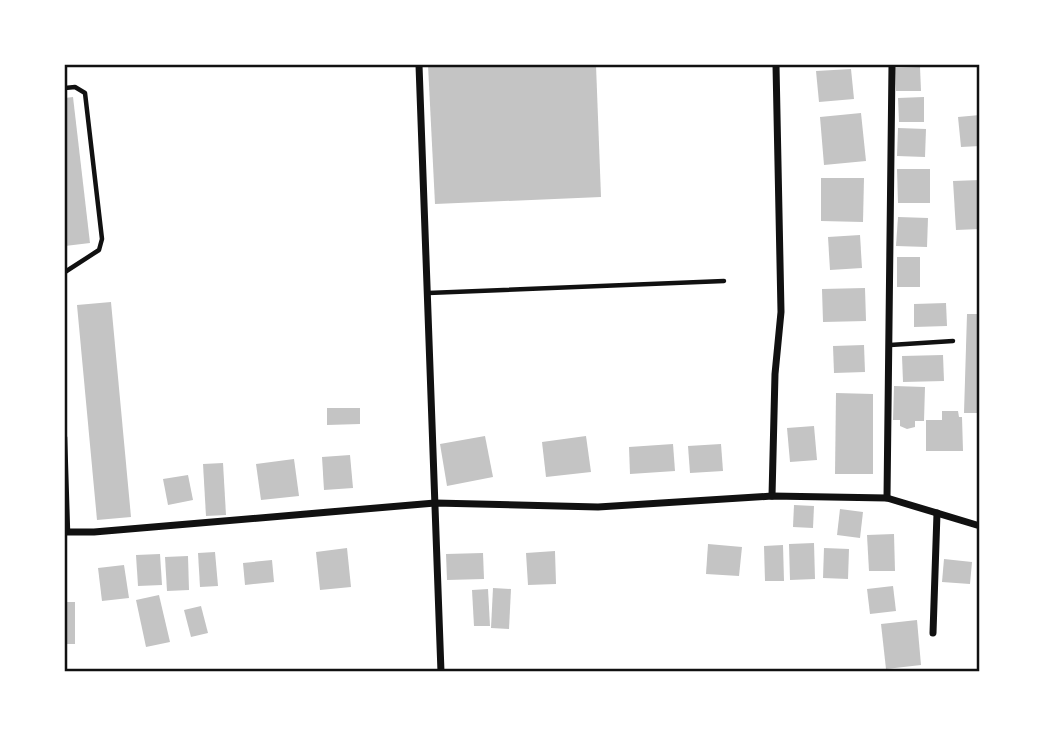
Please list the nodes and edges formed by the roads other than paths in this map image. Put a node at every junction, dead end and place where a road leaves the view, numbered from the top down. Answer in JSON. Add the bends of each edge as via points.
{"nodes":[{"id":1,"x":419,"y":65,"type":"edge"},
{"id":2,"x":776,"y":65,"type":"edge"},
{"id":3,"x":892,"y":65,"type":"edge"},
{"id":4,"x":65,"y":88,"type":"edge"},
{"id":5,"x":65,"y":272,"type":"edge"},
{"id":6,"x":724,"y":281,"type":"dead end"},
{"id":7,"x":428,"y":293,"type":"junction"},
{"id":8,"x":953,"y":341,"type":"dead end"},
{"id":9,"x":889,"y":345,"type":"junction"},
{"id":10,"x":65,"y":437,"type":"edge"},
{"id":11,"x":772,"y":496,"type":"junction"},
{"id":12,"x":887,"y":498,"type":"junction"},
{"id":13,"x":435,"y":503,"type":"junction"},
{"id":14,"x":937,"y":513,"type":"junction"},
{"id":15,"x":980,"y":526,"type":"edge"},
{"id":16,"x":67,"y":532,"type":"edge"},
{"id":17,"x":933,"y":633,"type":"dead end"},
{"id":18,"x":441,"y":672,"type":"edge"}],
"edges":[{"from":1,"to":7,"type":"street"},
{"from":2,"to":11,"type":"street","via":[[781,312]]},
{"from":3,"to":9,"type":"street"},
{"from":4,"to":5,"type":"lane","via":[[85,93],[102,239],[99,250]]},
{"from":6,"to":7,"type":"lane"},
{"from":7,"to":13,"type":"street"},
{"from":8,"to":9,"type":"lane"},
{"from":9,"to":12,"type":"street"},
{"from":10,"to":16,"type":"lane"},
{"from":11,"to":12,"type":"street"},
{"from":11,"to":13,"type":"street","via":[[598,507]]},
{"from":12,"to":14,"type":"street"},
{"from":13,"to":16,"type":"street"},
{"from":13,"to":18,"type":"street"},
{"from":14,"to":15,"type":"street"},
{"from":14,"to":17,"type":"street"}]}
